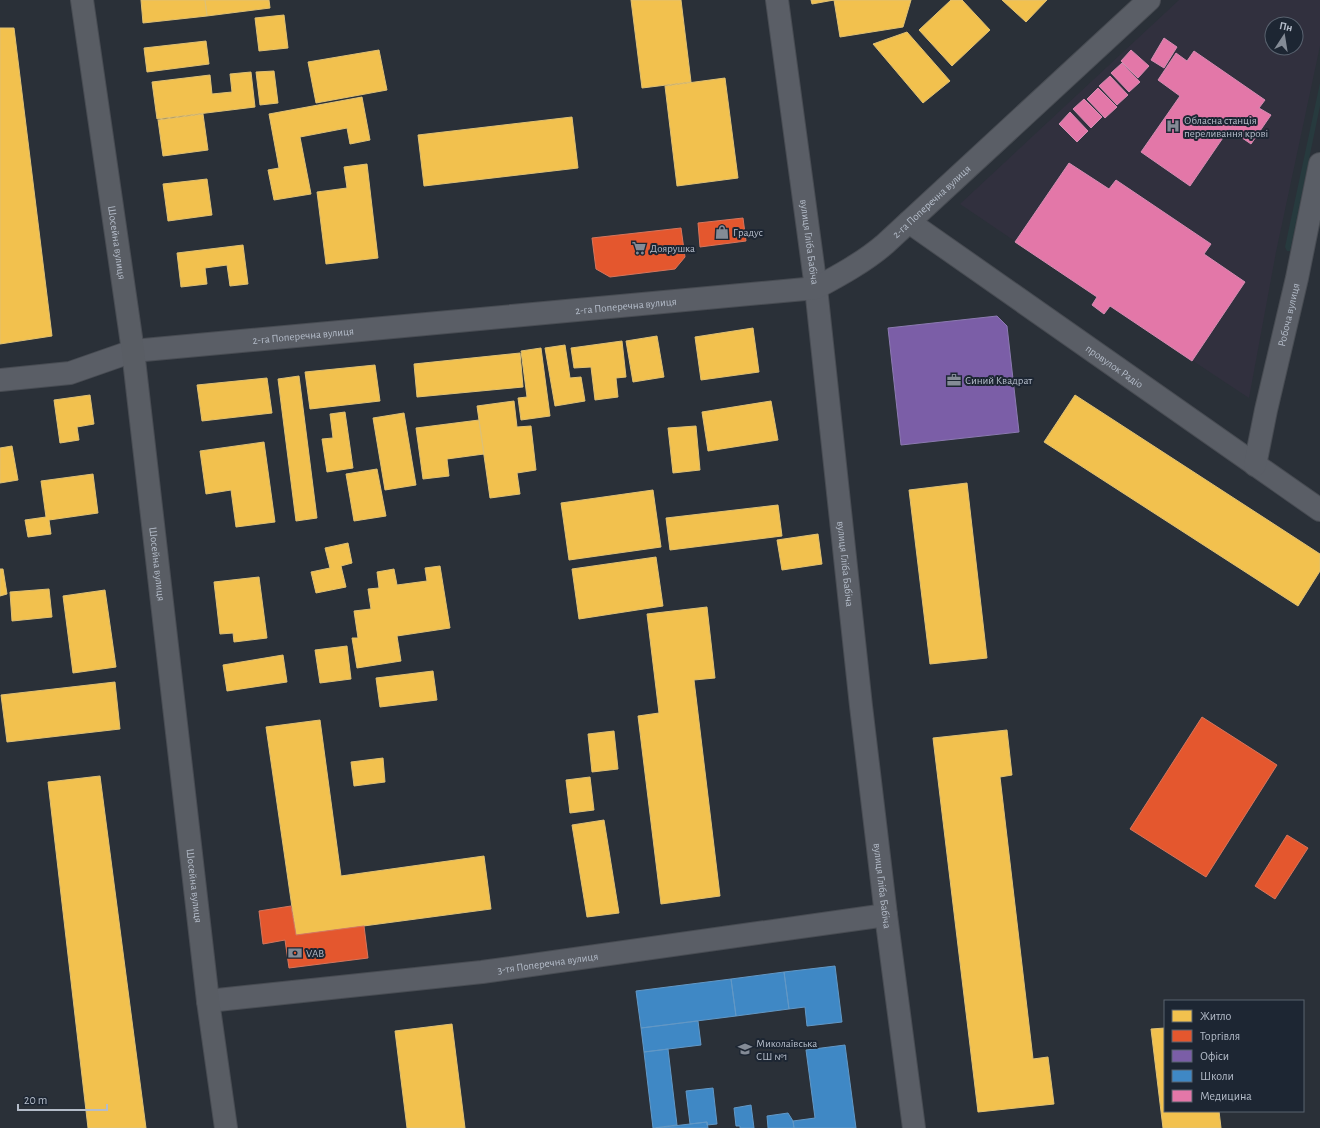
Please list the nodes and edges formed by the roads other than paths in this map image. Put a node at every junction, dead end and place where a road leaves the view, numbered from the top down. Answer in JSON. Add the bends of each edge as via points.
{"nodes":[{"id":1,"x":82,"y":0,"type":"edge"},
{"id":2,"x":777,"y":0,"type":"edge"},
{"id":3,"x":1149,"y":0,"type":"edge"},
{"id":4,"x":1320,"y":164,"type":"edge"},
{"id":5,"x":910,"y":222,"type":"junction"},
{"id":6,"x":816,"y":288,"type":"junction"},
{"id":7,"x":133,"y":351,"type":"junction"},
{"id":8,"x":0,"y":380,"type":"edge"},
{"id":9,"x":1255,"y":466,"type":"junction"},
{"id":10,"x":1320,"y":510,"type":"edge"},
{"id":11,"x":886,"y":915,"type":"junction"},
{"id":12,"x":208,"y":1001,"type":"junction"},
{"id":13,"x":226,"y":1128,"type":"edge"},
{"id":14,"x":914,"y":1128,"type":"edge"}],
"edges":[{"from":1,"to":7,"type":"street","name":"Шосейна вулиця"},
{"from":2,"to":6,"type":"street","name":"вулиця Гліба Бабіча"},
{"from":3,"to":5,"type":"street","name":"2-га Поперечна вулиця"},
{"from":4,"to":9,"type":"street","name":"Робоча вулиця"},
{"from":5,"to":6,"type":"street","name":"2-га Поперечна вулиця","via":[[873,254]]},
{"from":5,"to":9,"type":"street","name":"провулок Радіо"},
{"from":6,"to":7,"type":"street","name":"2-га Поперечна вулиця"},
{"from":6,"to":11,"type":"street","name":"вулиця Гліба Бабіча"},
{"from":7,"to":8,"type":"street","name":"2-га Поперечна вулиця","via":[[70,373]]},
{"from":7,"to":12,"type":"street","name":"Шосейна вулиця"},
{"from":9,"to":10,"type":"street","name":"провулок Радіо"},
{"from":11,"to":12,"type":"street","name":"3-тя Поперечна вулиця","via":[[482,972]]},
{"from":11,"to":14,"type":"street","name":"вулиця Гліба Бабіча"},
{"from":12,"to":13,"type":"street","name":"Шосейна вулиця"}]}
